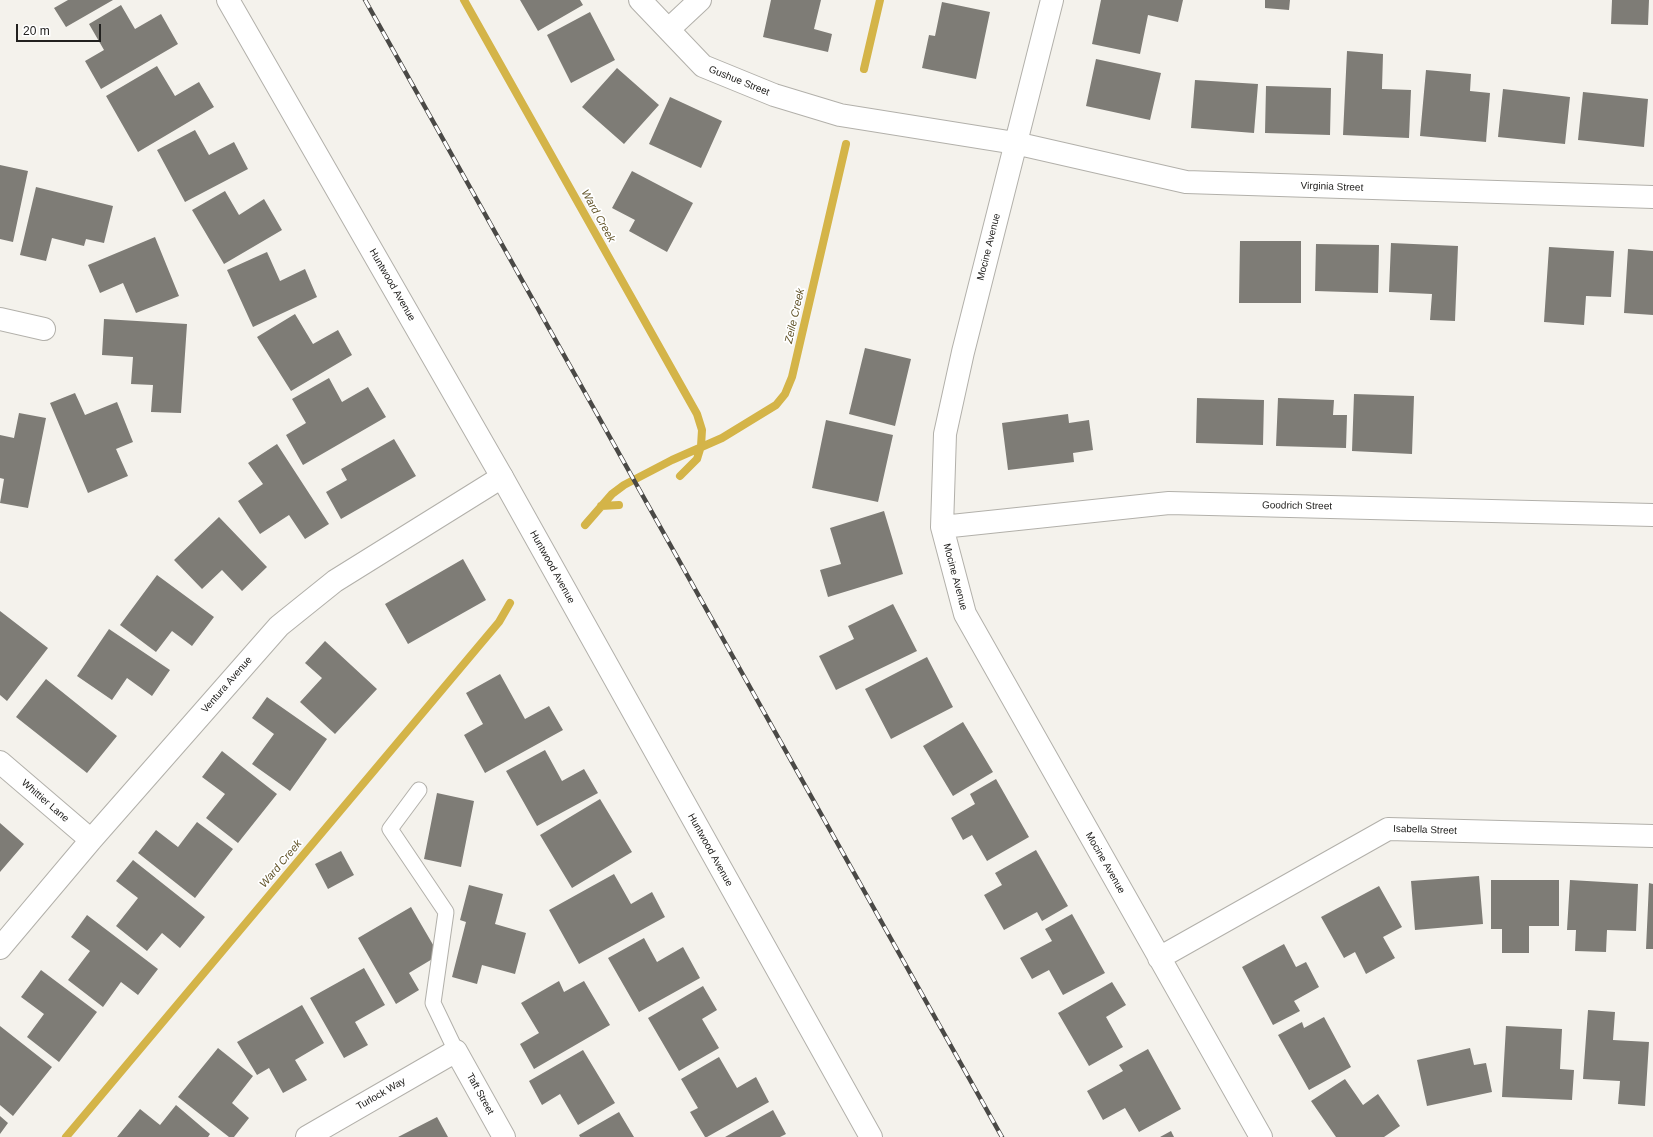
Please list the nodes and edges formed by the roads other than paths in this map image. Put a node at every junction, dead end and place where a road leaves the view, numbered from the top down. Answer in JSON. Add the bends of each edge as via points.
{"nodes":[{"id":1,"x":228,"y":0,"type":"edge"},
{"id":2,"x":640,"y":0,"type":"edge"},
{"id":3,"x":700,"y":0,"type":"edge"},
{"id":4,"x":1052,"y":0,"type":"edge"},
{"id":5,"x":669,"y":29,"type":"junction"},
{"id":6,"x":1015,"y":143,"type":"junction"},
{"id":7,"x":1653,"y":197,"type":"edge"},
{"id":8,"x":0,"y":318,"type":"edge"},
{"id":9,"x":44,"y":329,"type":"dead end"},
{"id":10,"x":502,"y":477,"type":"junction"},
{"id":11,"x":1653,"y":515,"type":"edge"},
{"id":12,"x":942,"y":527,"type":"junction"},
{"id":13,"x":0,"y":762,"type":"edge"},
{"id":14,"x":419,"y":790,"type":"dead end"},
{"id":15,"x":1653,"y":836,"type":"edge"},
{"id":16,"x":90,"y":840,"type":"junction"},
{"id":17,"x":0,"y":948,"type":"edge"},
{"id":18,"x":1159,"y":958,"type":"junction"},
{"id":19,"x":456,"y":1051,"type":"junction"},
{"id":20,"x":307,"y":1137,"type":"edge"},
{"id":21,"x":504,"y":1137,"type":"edge"},
{"id":22,"x":871,"y":1137,"type":"edge"},
{"id":23,"x":1261,"y":1137,"type":"edge"}],
"edges":[{"from":1,"to":10,"type":"street","name":"Huntwood Avenue"},
{"from":2,"to":5,"type":"street","name":"Gushue Street"},
{"from":3,"to":5,"type":"street"},
{"from":4,"to":6,"type":"street","name":"Mocine Avenue"},
{"from":5,"to":6,"type":"street","name":"Gushue Street","via":[[702,66],[774,96],[840,115]]},
{"from":6,"to":7,"type":"street","name":"Virginia Street","via":[[1186,182]]},
{"from":6,"to":12,"type":"street","name":"Mocine Avenue","via":[[962,352],[945,434]]},
{"from":8,"to":9,"type":"street"},
{"from":10,"to":16,"type":"street","name":"Ventura Avenue","via":[[335,581],[279,626]]},
{"from":10,"to":22,"type":"street","name":"Huntwood Avenue"},
{"from":11,"to":12,"type":"street","name":"Goodrich Street","via":[[1169,503]]},
{"from":12,"to":18,"type":"street","name":"Mocine Avenue","via":[[965,614]]},
{"from":13,"to":16,"type":"street","name":"Whittier Lane"},
{"from":14,"to":19,"type":"lane","via":[[390,829],[446,912],[433,1003]]},
{"from":15,"to":18,"type":"street","name":"Isabella Street","via":[[1388,828]]},
{"from":16,"to":17,"type":"street","name":"Ventura Avenue"},
{"from":18,"to":23,"type":"street","name":"Mocine Avenue"},
{"from":19,"to":20,"type":"street","name":"Turlock Way"},
{"from":19,"to":21,"type":"street","name":"Taft Street"}]}
